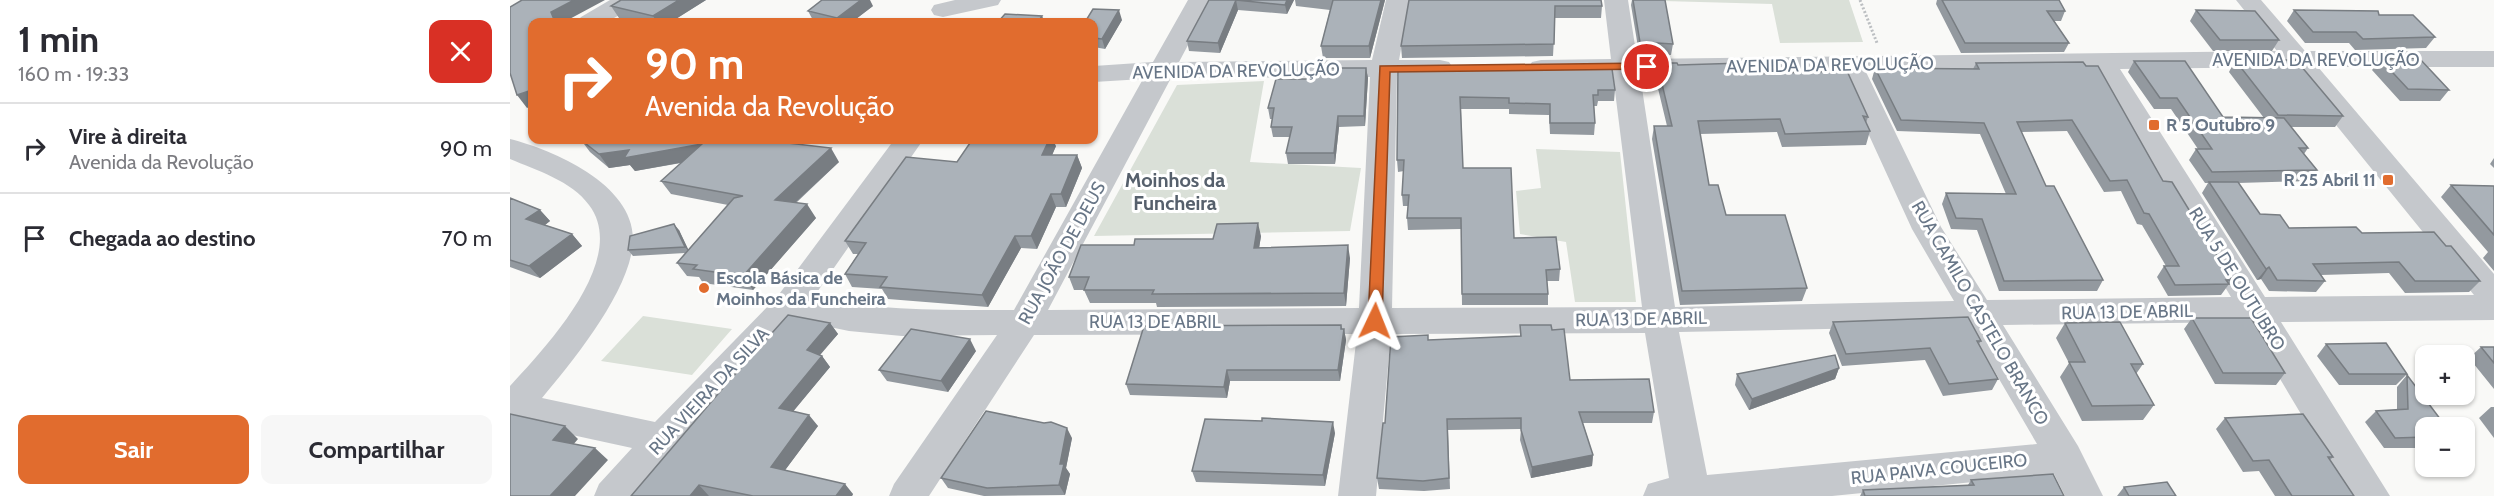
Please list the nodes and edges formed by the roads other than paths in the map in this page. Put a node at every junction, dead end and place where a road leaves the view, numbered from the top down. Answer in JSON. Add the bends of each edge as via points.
{"nodes":[{"id":1,"x":628,"y":0,"type":"edge"},
{"id":2,"x":989,"y":0,"type":"edge"},
{"id":3,"x":994,"y":0,"type":"edge"},
{"id":4,"x":1200,"y":0,"type":"edge"},
{"id":5,"x":1398,"y":0,"type":"edge"},
{"id":6,"x":1616,"y":0,"type":"edge"},
{"id":7,"x":2248,"y":0,"type":"edge"},
{"id":8,"x":945,"y":11,"type":"edge"},
{"id":9,"x":597,"y":18,"type":"edge"},
{"id":10,"x":975,"y":18,"type":"edge"},
{"id":11,"x":2297,"y":59,"type":"junction"},
{"id":12,"x":2494,"y":59,"type":"edge"},
{"id":13,"x":2103,"y":63,"type":"junction"},
{"id":14,"x":1849,"y":64,"type":"junction"},
{"id":15,"x":1624,"y":67,"type":"junction"},
{"id":16,"x":1384,"y":68,"type":"junction"},
{"id":17,"x":1464,"y":68,"type":"edge"},
{"id":18,"x":1521,"y":68,"type":"edge"},
{"id":19,"x":1162,"y":70,"type":"junction"},
{"id":20,"x":1098,"y":74,"type":"edge"},
{"id":21,"x":906,"y":144,"type":"edge"},
{"id":22,"x":510,"y":148,"type":"edge"},
{"id":23,"x":2494,"y":296,"type":"edge"},
{"id":24,"x":789,"y":306,"type":"junction"},
{"id":25,"x":2494,"y":307,"type":"edge"},
{"id":26,"x":2256,"y":311,"type":"junction"},
{"id":27,"x":1979,"y":313,"type":"junction"},
{"id":28,"x":1660,"y":320,"type":"junction"},
{"id":29,"x":1375,"y":321,"type":"junction"},
{"id":30,"x":1024,"y":323,"type":"junction"},
{"id":31,"x":512,"y":408,"type":"edge"},
{"id":32,"x":662,"y":439,"type":"junction"},
{"id":33,"x":2064,"y":457,"type":"junction"},
{"id":34,"x":1816,"y":489,"type":"edge"},
{"id":35,"x":1676,"y":495,"type":"edge"},
{"id":36,"x":613,"y":496,"type":"edge"},
{"id":37,"x":908,"y":496,"type":"edge"},
{"id":38,"x":1357,"y":496,"type":"edge"},
{"id":39,"x":2084,"y":496,"type":"edge"},
{"id":40,"x":2371,"y":496,"type":"edge"}],
"edges":[{"from":1,"to":9,"type":"street"},
{"from":2,"to":8,"type":"street"},
{"from":3,"to":10,"type":"street"},
{"from":4,"to":19,"type":"street","name":"RUA JOÃO DE DEUS"},
{"from":5,"to":16,"type":"street"},
{"from":6,"to":15,"type":"street"},
{"from":7,"to":11,"type":"street"},
{"from":11,"to":12,"type":"street","name":"AVENIDA DA REVOLUÇÃO"},
{"from":11,"to":13,"type":"street","name":"AVENIDA DA REVOLUÇÃO"},
{"from":11,"to":23,"type":"street"},
{"from":13,"to":14,"type":"street","name":"AVENIDA DA REVOLUÇÃO"},
{"from":13,"to":26,"type":"street","name":"RUA 5 DE OUTUBRO"},
{"from":14,"to":15,"type":"street","name":"AVENIDA DA REVOLUÇÃO"},
{"from":14,"to":27,"type":"street","name":"RUA CAMILO CASTELO BRANCO","via":[[1927,229]]},
{"from":15,"to":18,"type":"street","name":"AVENIDA DA REVOLUÇÃO"},
{"from":15,"to":28,"type":"street"},
{"from":16,"to":17,"type":"street","name":"AVENIDA DA REVOLUÇÃO"},
{"from":16,"to":19,"type":"street","name":"AVENIDA DA REVOLUÇÃO"},
{"from":16,"to":29,"type":"street"},
{"from":19,"to":20,"type":"street","name":"AVENIDA DA REVOLUÇÃO"},
{"from":19,"to":30,"type":"street","name":"RUA JOÃO DE DEUS"},
{"from":21,"to":24,"type":"street","name":"RUA VIEIRA DA SILVA"},
{"from":22,"to":31,"type":"street","via":[[573,177],[598,195],[618,240],[610,273],[572,337]]},
{"from":24,"to":30,"type":"street","name":"RUA 13 DE ABRIL","via":[[902,323]]},
{"from":24,"to":32,"type":"street","name":"RUA VIEIRA DA SILVA"},
{"from":25,"to":26,"type":"street","name":"RUA 13 DE ABRIL"},
{"from":26,"to":27,"type":"street","name":"RUA 13 DE ABRIL"},
{"from":26,"to":40,"type":"street","name":"RUA 5 DE OUTUBRO"},
{"from":27,"to":28,"type":"street","name":"RUA 13 DE ABRIL"},
{"from":27,"to":33,"type":"street","name":"RUA CAMILO CASTELO BRANCO"},
{"from":28,"to":29,"type":"street","name":"RUA 13 DE ABRIL"},
{"from":28,"to":35,"type":"street"},
{"from":29,"to":30,"type":"street","name":"RUA 13 DE ABRIL"},
{"from":29,"to":38,"type":"street"},
{"from":30,"to":37,"type":"street","name":"RUA JOÃO DE DEUS"},
{"from":31,"to":32,"type":"street"},
{"from":32,"to":36,"type":"street","name":"RUA VIEIRA DA SILVA"},
{"from":33,"to":34,"type":"street","name":"RUA PAIVA COUCEIRO"},
{"from":33,"to":39,"type":"street","name":"RUA CAMILO CASTELO BRANCO"},
{"from":34,"to":35,"type":"street","name":"RUA PAIVA COUCEIRO"}]}
